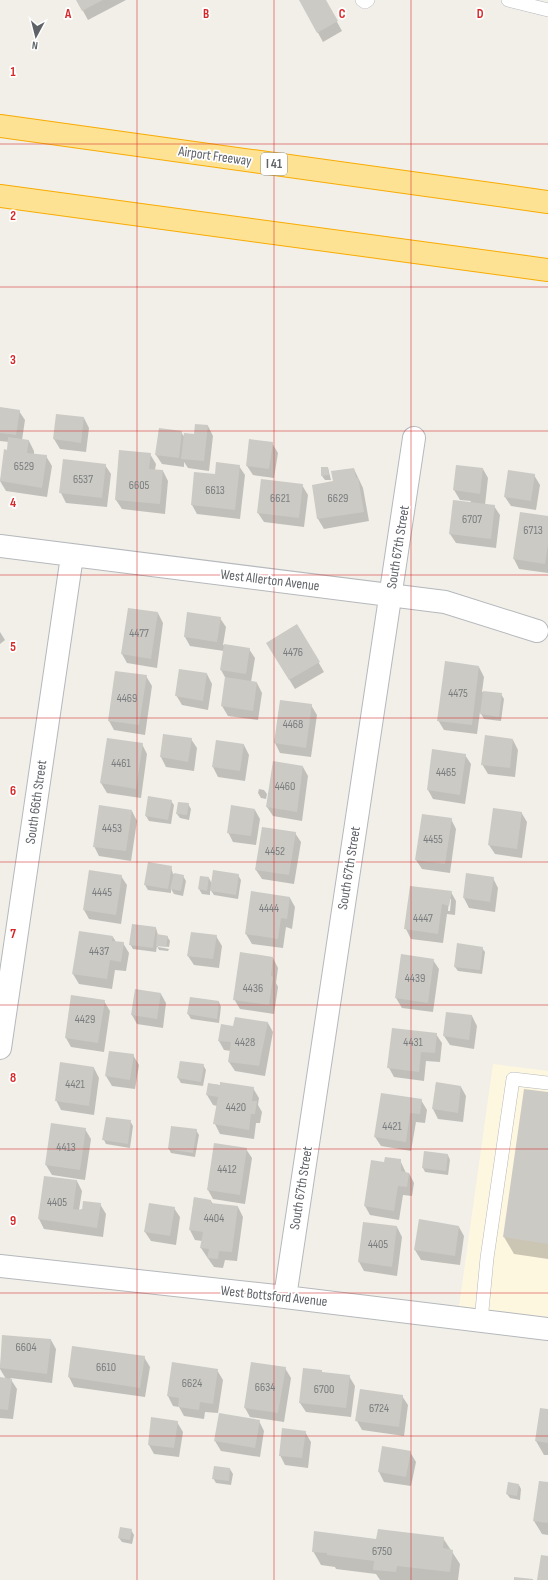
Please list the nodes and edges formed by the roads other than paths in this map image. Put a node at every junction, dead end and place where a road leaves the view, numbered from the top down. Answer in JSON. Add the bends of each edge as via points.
{"nodes":[{"id":1,"x":362,"y":0,"type":"edge"},
{"id":2,"x":368,"y":0,"type":"edge"},
{"id":3,"x":508,"y":0,"type":"edge"},
{"id":4,"x":548,"y":10,"type":"edge"},
{"id":5,"x":0,"y":126,"type":"edge"},
{"id":6,"x":0,"y":196,"type":"edge"},
{"id":7,"x":548,"y":202,"type":"edge"},
{"id":8,"x":548,"y":270,"type":"edge"},
{"id":9,"x":414,"y":438,"type":"dead end"},
{"id":10,"x":0,"y":546,"type":"edge"},
{"id":11,"x":72,"y":556,"type":"junction"},
{"id":12,"x":390,"y":594,"type":"junction"},
{"id":13,"x":537,"y":631,"type":"dead end"},
{"id":14,"x":0,"y":1048,"type":"edge"},
{"id":15,"x":548,"y":1083,"type":"edge"},
{"id":16,"x":0,"y":1266,"type":"edge"},
{"id":17,"x":285,"y":1297,"type":"junction"},
{"id":18,"x":482,"y":1321,"type":"junction"},
{"id":19,"x":548,"y":1329,"type":"edge"}],
"edges":[{"from":1,"to":2,"type":"lane"},
{"from":3,"to":4,"type":"lane"},
{"from":5,"to":7,"type":"highway","name":"Airport Freeway","number":"I 41"},
{"from":6,"to":8,"type":"highway"},
{"from":9,"to":12,"type":"street","name":"South 67th Street"},
{"from":10,"to":11,"type":"street","name":"West Allerton Avenue"},
{"from":11,"to":12,"type":"street","name":"West Allerton Avenue"},
{"from":11,"to":14,"type":"street","name":"South 66th Street"},
{"from":12,"to":13,"type":"street","name":"West Allerton Avenue","via":[[445,602]]},
{"from":12,"to":17,"type":"street","name":"South 67th Street"},
{"from":15,"to":18,"type":"lane","via":[[513,1080],[486,1268]]},
{"from":16,"to":17,"type":"street","name":"West Bottsford Avenue"},
{"from":17,"to":18,"type":"street","name":"West Bottsford Avenue"},
{"from":18,"to":19,"type":"street","name":"West Bottsford Avenue"}]}
